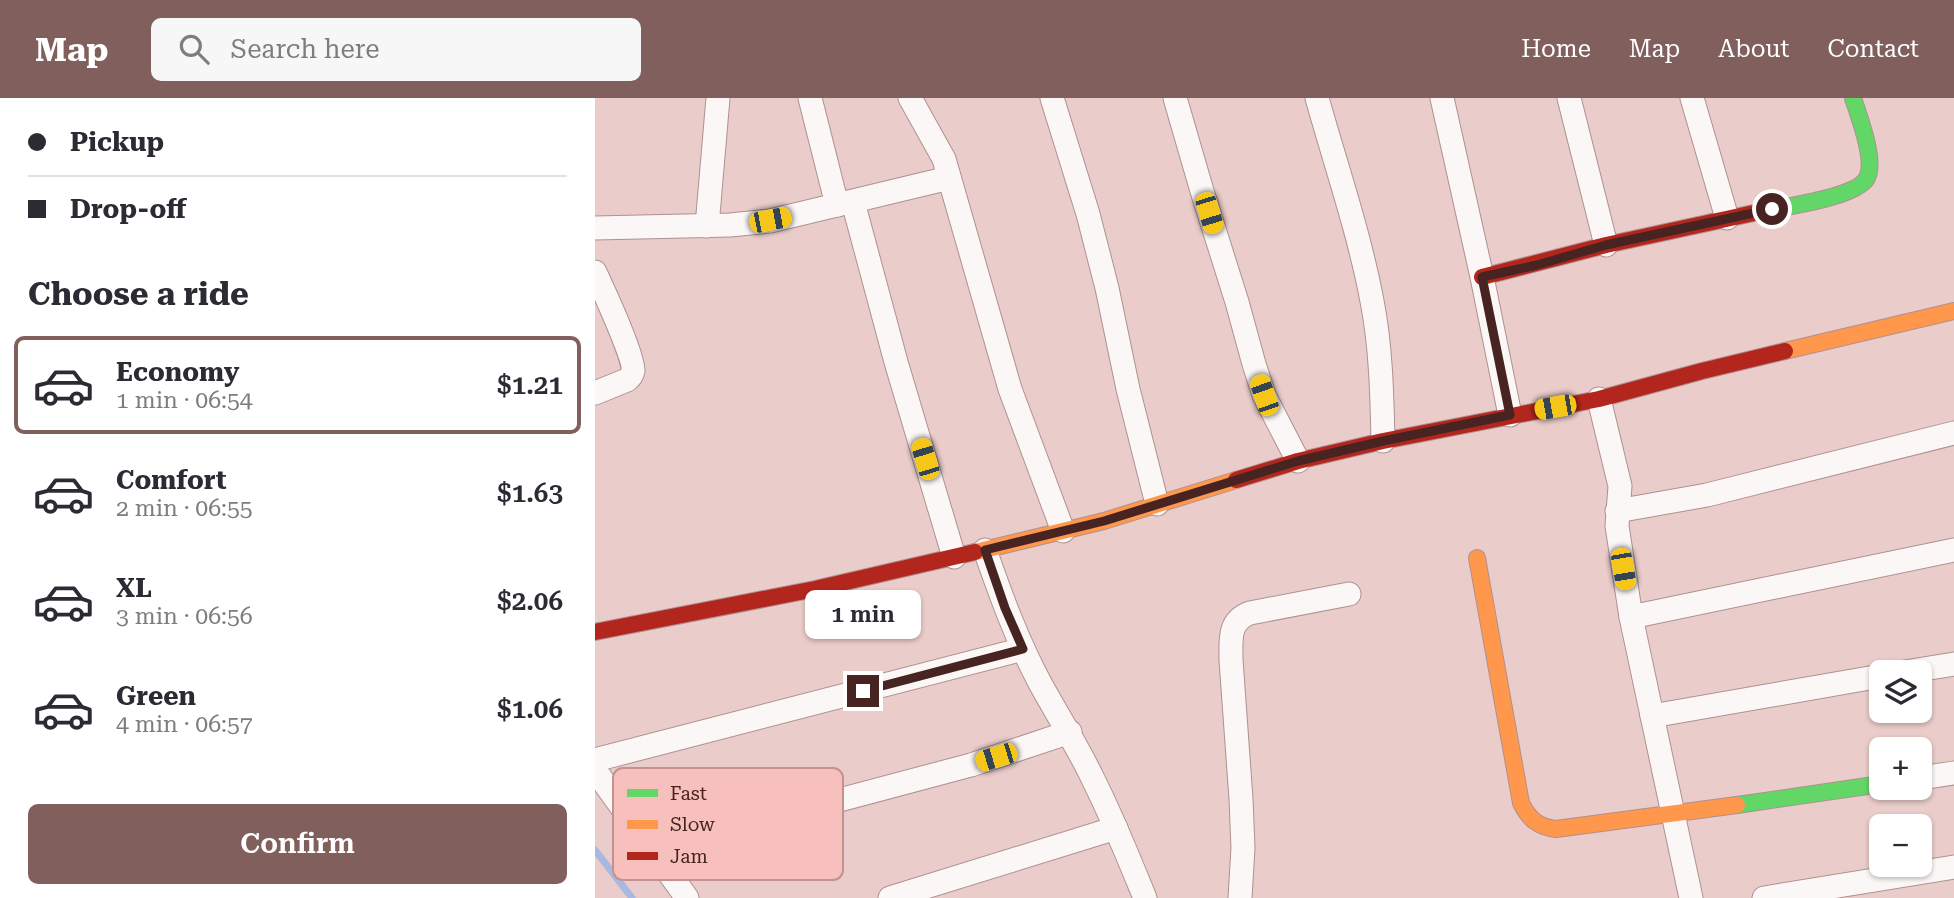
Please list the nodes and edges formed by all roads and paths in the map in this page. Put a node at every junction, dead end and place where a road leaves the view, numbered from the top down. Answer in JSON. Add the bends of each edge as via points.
{"nodes":[{"id":1,"x":718,"y":98,"type":"edge"},
{"id":2,"x":810,"y":98,"type":"edge"},
{"id":3,"x":910,"y":98,"type":"edge"},
{"id":4,"x":1052,"y":98,"type":"edge"},
{"id":5,"x":1175,"y":98,"type":"edge"},
{"id":6,"x":1317,"y":98,"type":"edge"},
{"id":7,"x":1442,"y":98,"type":"edge"},
{"id":8,"x":1569,"y":98,"type":"edge"},
{"id":9,"x":1692,"y":98,"type":"edge"},
{"id":10,"x":1853,"y":98,"type":"edge"},
{"id":11,"x":949,"y":178,"type":"junction"},
{"id":12,"x":845,"y":203,"type":"junction"},
{"id":13,"x":1727,"y":218,"type":"junction"},
{"id":14,"x":707,"y":226,"type":"junction"},
{"id":15,"x":595,"y":228,"type":"edge"},
{"id":16,"x":1606,"y":245,"type":"junction"},
{"id":17,"x":595,"y":272,"type":"edge"},
{"id":18,"x":1482,"y":277,"type":"junction"},
{"id":19,"x":1954,"y":311,"type":"edge"},
{"id":20,"x":595,"y":393,"type":"edge"},
{"id":21,"x":1599,"y":399,"type":"junction"},
{"id":22,"x":1510,"y":415,"type":"junction"},
{"id":23,"x":1954,"y":433,"type":"edge"},
{"id":24,"x":1383,"y":441,"type":"junction"},
{"id":25,"x":1298,"y":461,"type":"junction"},
{"id":26,"x":1157,"y":504,"type":"junction"},
{"id":27,"x":1617,"y":511,"type":"junction"},
{"id":28,"x":1063,"y":531,"type":"junction"},
{"id":29,"x":985,"y":550,"type":"junction"},
{"id":30,"x":1954,"y":550,"type":"edge"},
{"id":31,"x":954,"y":557,"type":"junction"},
{"id":32,"x":1477,"y":558,"type":"dead end"},
{"id":33,"x":1349,"y":594,"type":"dead end"},
{"id":34,"x":1631,"y":617,"type":"junction"},
{"id":35,"x":595,"y":632,"type":"edge"},
{"id":36,"x":1023,"y":649,"type":"junction"},
{"id":37,"x":1954,"y":664,"type":"edge"},
{"id":38,"x":1932,"y":668,"type":"edge"},
{"id":39,"x":1869,"y":678,"type":"edge"},
{"id":40,"x":1652,"y":716,"type":"junction"},
{"id":41,"x":1070,"y":732,"type":"junction"},
{"id":42,"x":595,"y":760,"type":"edge"},
{"id":43,"x":595,"y":770,"type":"edge"},
{"id":44,"x":1954,"y":773,"type":"edge"},
{"id":45,"x":1932,"y":776,"type":"edge"},
{"id":46,"x":1869,"y":786,"type":"edge"},
{"id":47,"x":613,"y":795,"type":"edge"},
{"id":48,"x":843,"y":799,"type":"edge"},
{"id":49,"x":1673,"y":815,"type":"junction"},
{"id":50,"x":1116,"y":828,"type":"junction"},
{"id":51,"x":1954,"y":867,"type":"edge"},
{"id":52,"x":674,"y":880,"type":"edge"},
{"id":53,"x":687,"y":898,"type":"edge"},
{"id":54,"x":890,"y":898,"type":"edge"},
{"id":55,"x":1145,"y":898,"type":"edge"},
{"id":56,"x":1240,"y":898,"type":"edge"},
{"id":57,"x":1691,"y":898,"type":"edge"},
{"id":58,"x":1764,"y":898,"type":"edge"}],
"edges":[{"from":1,"to":14,"type":"street"},
{"from":2,"to":12,"type":"street"},
{"from":3,"to":11,"type":"street","via":[[944,159]]},
{"from":4,"to":26,"type":"street","via":[[1088,214]]},
{"from":5,"to":25,"type":"street","via":[[1264,395]]},
{"from":6,"to":24,"type":"street","via":[[1373,304]]},
{"from":7,"to":18,"type":"street"},
{"from":8,"to":16,"type":"street"},
{"from":9,"to":13,"type":"street"},
{"from":10,"to":13,"type":"street","via":[[1869,160],[1869,172],[1861,185],[1839,195]]},
{"from":11,"to":12,"type":"street"},
{"from":11,"to":28,"type":"street","via":[[1010,389]]},
{"from":12,"to":14,"type":"street","via":[[770,220]]},
{"from":12,"to":31,"type":"street"},
{"from":13,"to":16,"type":"street"},
{"from":14,"to":15,"type":"street"},
{"from":16,"to":18,"type":"street"},
{"from":17,"to":20,"type":"street","via":[[633,370],[627,380]]},
{"from":18,"to":22,"type":"street"},
{"from":19,"to":21,"type":"street"},
{"from":21,"to":22,"type":"street"},
{"from":21,"to":27,"type":"street","via":[[1620,486]]},
{"from":22,"to":24,"type":"street"},
{"from":23,"to":27,"type":"street","via":[[1707,495]]},
{"from":24,"to":25,"type":"street"},
{"from":25,"to":26,"type":"street"},
{"from":26,"to":28,"type":"street"},
{"from":27,"to":34,"type":"street"},
{"from":28,"to":29,"type":"street"},
{"from":29,"to":31,"type":"street"},
{"from":29,"to":36,"type":"street"},
{"from":30,"to":34,"type":"street"},
{"from":31,"to":35,"type":"street"},
{"from":32,"to":49,"type":"street","via":[[1527,816],[1535,824],[1556,829]]},
{"from":33,"to":56,"type":"street","via":[[1250,612],[1235,622],[1231,660],[1243,848]]},
{"from":34,"to":40,"type":"street"},
{"from":36,"to":41,"type":"street"},
{"from":36,"to":42,"type":"street"},
{"from":37,"to":38,"type":"street"},
{"from":39,"to":40,"type":"street"},
{"from":40,"to":49,"type":"street"},
{"from":41,"to":48,"type":"street","via":[[971,765]]},
{"from":41,"to":50,"type":"street"},
{"from":43,"to":47,"type":"street"},
{"from":44,"to":45,"type":"street"},
{"from":46,"to":49,"type":"street"},
{"from":49,"to":57,"type":"street"},
{"from":50,"to":54,"type":"street"},
{"from":50,"to":55,"type":"street"},
{"from":51,"to":58,"type":"street"},
{"from":52,"to":53,"type":"street"}]}
